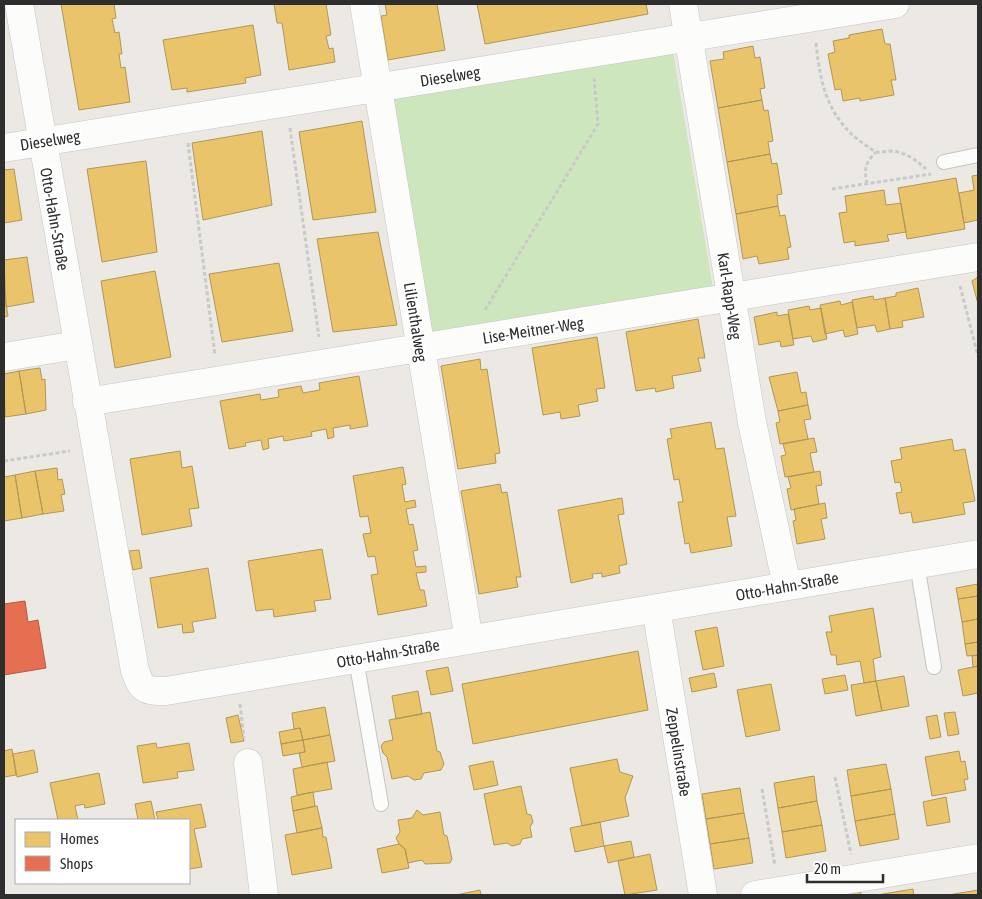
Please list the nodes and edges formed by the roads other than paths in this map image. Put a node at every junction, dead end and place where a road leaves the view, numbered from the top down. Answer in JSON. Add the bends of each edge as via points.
{"nodes":[{"id":1,"x":19,"y":4,"type":"edge"},
{"id":2,"x":364,"y":4,"type":"edge"},
{"id":3,"x":682,"y":4,"type":"edge"},
{"id":4,"x":895,"y":4,"type":"edge"},
{"id":5,"x":689,"y":38,"type":"junction"},
{"id":6,"x":378,"y":88,"type":"junction"},
{"id":7,"x":41,"y":141,"type":"junction"},
{"id":8,"x":4,"y":148,"type":"edge"},
{"id":9,"x":978,"y":155,"type":"edge"},
{"id":10,"x":944,"y":162,"type":"dead end"},
{"id":11,"x":966,"y":259,"type":"edge"},
{"id":12,"x":730,"y":297,"type":"junction"},
{"id":13,"x":77,"y":345,"type":"junction"},
{"id":14,"x":420,"y":348,"type":"junction"},
{"id":15,"x":4,"y":357,"type":"edge"},
{"id":16,"x":87,"y":402,"type":"junction"},
{"id":17,"x":978,"y":554,"type":"edge"},
{"id":18,"x":917,"y":564,"type":"junction"},
{"id":19,"x":787,"y":586,"type":"junction"},
{"id":20,"x":656,"y":608,"type":"junction"},
{"id":21,"x":469,"y":640,"type":"junction"},
{"id":22,"x":356,"y":659,"type":"junction"},
{"id":23,"x":934,"y":666,"type":"dead end"},
{"id":24,"x":248,"y":763,"type":"road end"},
{"id":25,"x":380,"y":804,"type":"dead end"},
{"id":26,"x":978,"y":858,"type":"edge"},
{"id":27,"x":767,"y":893,"type":"edge"},
{"id":28,"x":258,"y":894,"type":"edge"},
{"id":29,"x":703,"y":895,"type":"edge"}],
"edges":[{"from":1,"to":7,"type":"street","name":"Otto-Hahn-Straße"},
{"from":2,"to":6,"type":"street","name":"Lilienthalweg"},
{"from":3,"to":5,"type":"street","name":"Karl-Rapp-Weg"},
{"from":4,"to":5,"type":"street","name":"Dieselweg"},
{"from":5,"to":6,"type":"street","name":"Dieselweg"},
{"from":5,"to":12,"type":"street","name":"Karl-Rapp-Weg"},
{"from":6,"to":7,"type":"street","name":"Dieselweg"},
{"from":6,"to":14,"type":"street","name":"Lilienthalweg"},
{"from":7,"to":8,"type":"street","name":"Dieselweg"},
{"from":7,"to":13,"type":"street","name":"Otto-Hahn-Straße"},
{"from":9,"to":10,"type":"lane"},
{"from":11,"to":12,"type":"street","name":"Lise-Meitner-Weg"},
{"from":12,"to":14,"type":"street","name":"Lise-Meitner-Weg"},
{"from":12,"to":19,"type":"street","name":"Karl-Rapp-Weg","via":[[752,422]]},
{"from":13,"to":15,"type":"street"},
{"from":13,"to":16,"type":"street","name":"Otto-Hahn-Straße"},
{"from":14,"to":16,"type":"street","name":"Lise-Meitner-Weg"},
{"from":14,"to":21,"type":"street","name":"Lilienthalweg"},
{"from":16,"to":22,"type":"street","name":"Otto-Hahn-Straße","via":[[135,671],[140,684],[149,691],[166,691]]},
{"from":17,"to":18,"type":"street","name":"Otto-Hahn-Straße"},
{"from":18,"to":19,"type":"street","name":"Otto-Hahn-Straße"},
{"from":18,"to":23,"type":"lane"},
{"from":19,"to":20,"type":"street","name":"Otto-Hahn-Straße"},
{"from":20,"to":21,"type":"street","name":"Otto-Hahn-Straße"},
{"from":20,"to":29,"type":"street","name":"Zeppelinstraße"},
{"from":21,"to":22,"type":"street","name":"Otto-Hahn-Straße"},
{"from":22,"to":25,"type":"lane"},
{"from":24,"to":28,"type":"street"},
{"from":26,"to":27,"type":"street"}]}
